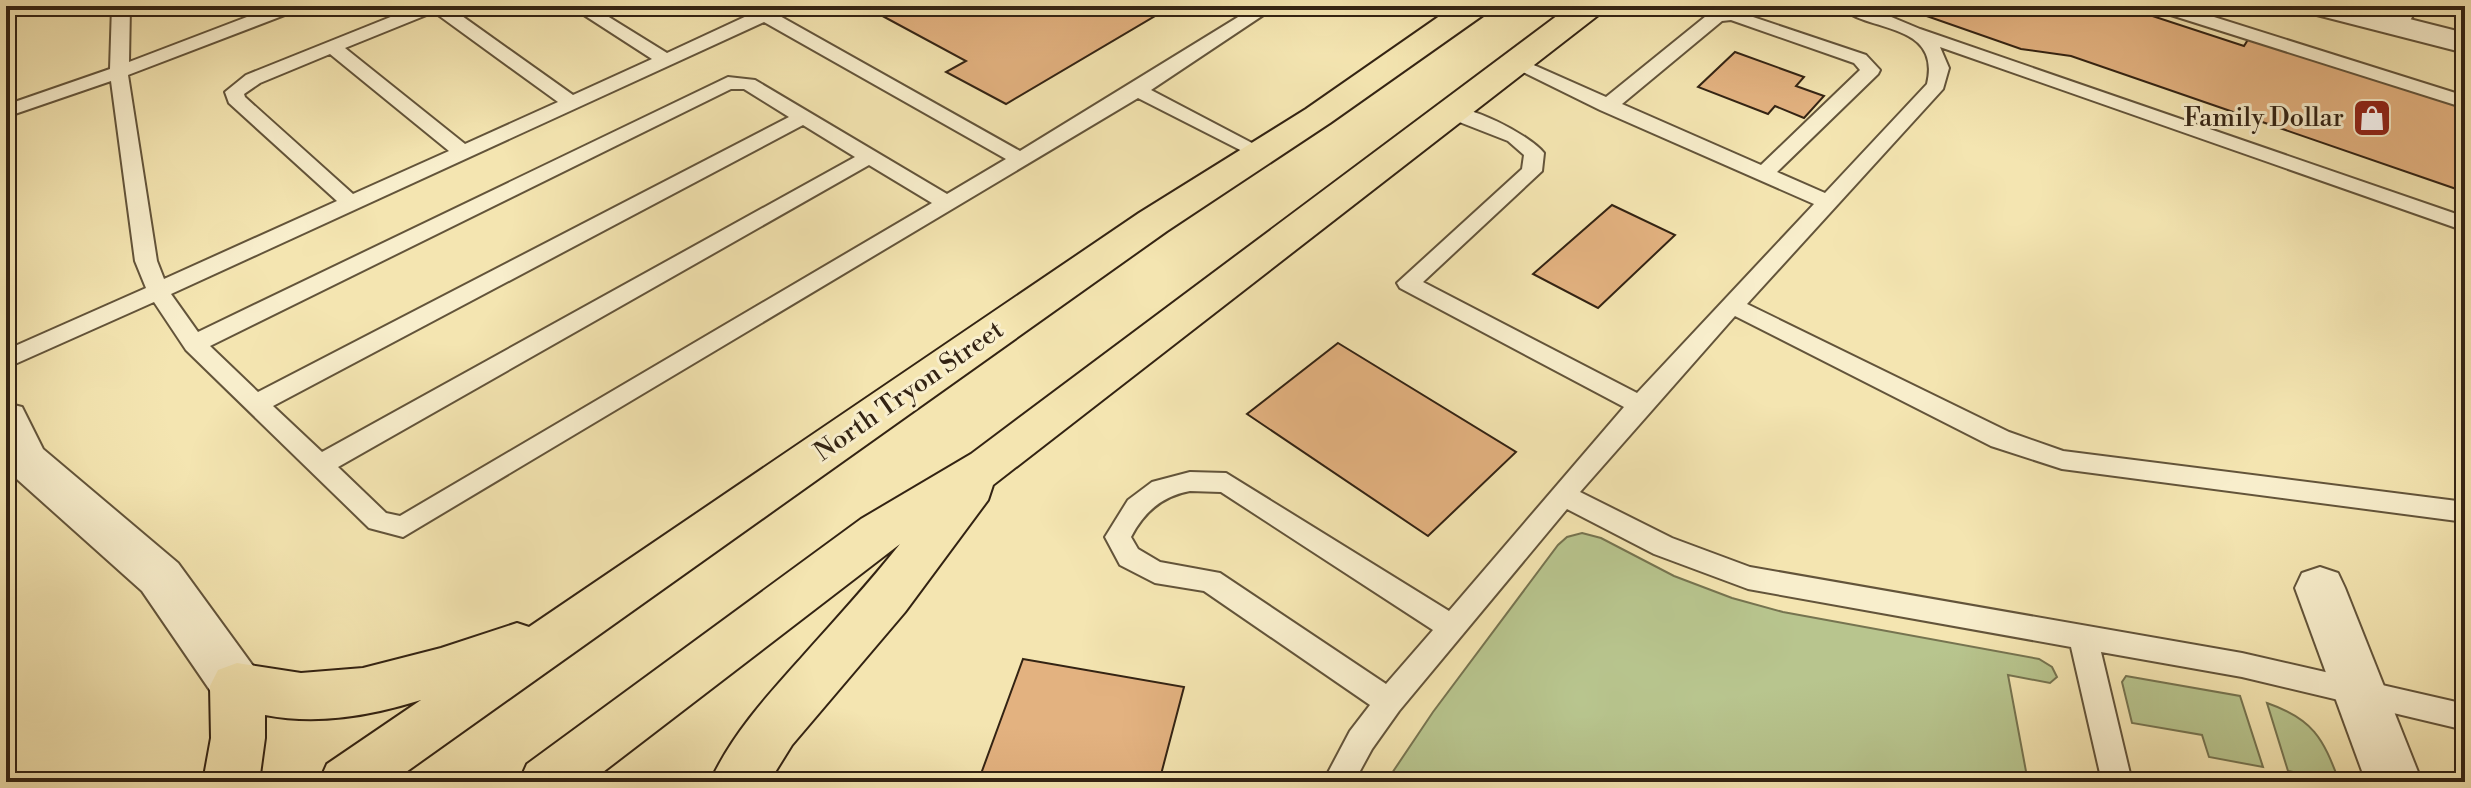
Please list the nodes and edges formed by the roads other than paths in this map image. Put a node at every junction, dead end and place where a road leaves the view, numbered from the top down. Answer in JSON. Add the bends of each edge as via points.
{"nodes":[{"id":1,"x":121,"y":6,"type":"edge"},
{"id":2,"x":292,"y":6,"type":"edge"},
{"id":3,"x":435,"y":6,"type":"edge"},
{"id":4,"x":579,"y":6,"type":"edge"},
{"id":5,"x":1475,"y":6,"type":"edge"},
{"id":6,"x":1549,"y":6,"type":"edge"},
{"id":7,"x":1590,"y":6,"type":"edge"},
{"id":8,"x":1848,"y":6,"type":"edge"},
{"id":9,"x":2161,"y":6,"type":"edge"},
{"id":10,"x":2320,"y":6,"type":"edge"},
{"id":11,"x":1256,"y":8,"type":"edge"},
{"id":12,"x":766,"y":9,"type":"edge"},
{"id":13,"x":2404,"y":16,"type":"edge"},
{"id":14,"x":1915,"y":32,"type":"junction"},
{"id":15,"x":2465,"y":43,"type":"edge"},
{"id":16,"x":332,"y":47,"type":"junction"},
{"id":17,"x":666,"y":60,"type":"junction"},
{"id":18,"x":1514,"y":63,"type":"junction"},
{"id":19,"x":119,"y":72,"type":"junction"},
{"id":20,"x":1137,"y":90,"type":"junction"},
{"id":21,"x":1465,"y":101,"type":"junction"},
{"id":22,"x":2465,"y":102,"type":"edge"},
{"id":23,"x":572,"y":103,"type":"junction"},
{"id":24,"x":1607,"y":106,"type":"junction"},
{"id":25,"x":6,"y":111,"type":"edge"},
{"id":26,"x":803,"y":117,"type":"junction"},
{"id":27,"x":463,"y":152,"type":"junction"},
{"id":28,"x":1261,"y":153,"type":"junction"},
{"id":29,"x":869,"y":157,"type":"junction"},
{"id":30,"x":1020,"y":159,"type":"junction"},
{"id":31,"x":1763,"y":174,"type":"junction"},
{"id":32,"x":351,"y":203,"type":"junction"},
{"id":33,"x":947,"y":203,"type":"junction"},
{"id":34,"x":1830,"y":203,"type":"junction"},
{"id":35,"x":2465,"y":224,"type":"edge"},
{"id":36,"x":158,"y":291,"type":"junction"},
{"id":37,"x":1733,"y":306,"type":"junction"},
{"id":38,"x":194,"y":344,"type":"junction"},
{"id":39,"x":6,"y":360,"type":"edge"},
{"id":40,"x":256,"y":404,"type":"junction"},
{"id":41,"x":1640,"y":405,"type":"junction"},
{"id":42,"x":6,"y":419,"type":"edge"},
{"id":43,"x":320,"y":465,"type":"junction"},
{"id":44,"x":987,"y":466,"type":"junction"},
{"id":45,"x":1563,"y":495,"type":"junction"},
{"id":46,"x":2465,"y":512,"type":"edge"},
{"id":47,"x":2320,"y":588,"type":"dead end"},
{"id":48,"x":568,"y":627,"type":"junction"},
{"id":49,"x":1453,"y":628,"type":"junction"},
{"id":50,"x":2083,"y":637,"type":"junction"},
{"id":51,"x":237,"y":686,"type":"junction"},
{"id":52,"x":2360,"y":693,"type":"junction"},
{"id":53,"x":1389,"y":702,"type":"junction"},
{"id":54,"x":2465,"y":717,"type":"edge"},
{"id":55,"x":231,"y":782,"type":"edge"},
{"id":56,"x":347,"y":782,"type":"edge"},
{"id":57,"x":547,"y":782,"type":"edge"},
{"id":58,"x":738,"y":782,"type":"edge"},
{"id":59,"x":1338,"y":782,"type":"edge"},
{"id":60,"x":2117,"y":782,"type":"edge"},
{"id":61,"x":2394,"y":782,"type":"edge"}],
"edges":[{"from":1,"to":19,"type":"lane"},
{"from":2,"to":19,"type":"lane"},
{"from":3,"to":16,"type":"lane"},
{"from":3,"to":23,"type":"lane"},
{"from":4,"to":17,"type":"lane"},
{"from":5,"to":28,"type":"main road","name":"North Tryon Street"},
{"from":6,"to":21,"type":"main road"},
{"from":7,"to":18,"type":"main road"},
{"from":8,"to":14,"type":"lane"},
{"from":9,"to":22,"type":"lane"},
{"from":10,"to":13,"type":"street"},
{"from":11,"to":20,"type":"lane"},
{"from":12,"to":17,"type":"lane"},
{"from":12,"to":30,"type":"lane"},
{"from":13,"to":15,"type":"street"},
{"from":14,"to":34,"type":"lane","via":[[1939,60],[1942,72],[1936,85]]},
{"from":14,"to":35,"type":"lane"},
{"from":16,"to":27,"type":"lane"},
{"from":16,"to":32,"type":"lane","via":[[247,82],[234,94]]},
{"from":17,"to":23,"type":"lane"},
{"from":18,"to":21,"type":"main road"},
{"from":18,"to":24,"type":"lane"},
{"from":19,"to":25,"type":"lane"},
{"from":19,"to":36,"type":"lane","via":[[146,261]]},
{"from":20,"to":28,"type":"lane"},
{"from":20,"to":30,"type":"lane"},
{"from":21,"to":41,"type":"lane","via":[[1534,153],[1532,171],[1408,283]]},
{"from":21,"to":44,"type":"main road"},
{"from":23,"to":27,"type":"lane"},
{"from":24,"to":31,"type":"lane"},
{"from":24,"to":31,"type":"lane","via":[[1717,16],[1732,15],[1860,59],[1871,70]]},
{"from":26,"to":29,"type":"lane"},
{"from":26,"to":38,"type":"lane","via":[[748,84],[715,87]]},
{"from":26,"to":40,"type":"lane"},
{"from":27,"to":32,"type":"lane"},
{"from":28,"to":48,"type":"main road","name":"North Tryon Street","via":[[1153,222]]},
{"from":29,"to":33,"type":"lane"},
{"from":29,"to":43,"type":"lane"},
{"from":30,"to":33,"type":"lane"},
{"from":31,"to":34,"type":"lane"},
{"from":32,"to":36,"type":"lane"},
{"from":33,"to":43,"type":"lane","via":[[413,523],[392,527],[378,521]]},
{"from":34,"to":37,"type":"lane"},
{"from":36,"to":38,"type":"lane"},
{"from":36,"to":39,"type":"lane"},
{"from":37,"to":41,"type":"lane"},
{"from":37,"to":46,"type":"lane","via":[[2000,439],[2062,460]]},
{"from":38,"to":40,"type":"lane"},
{"from":40,"to":43,"type":"lane"},
{"from":41,"to":45,"type":"lane"},
{"from":42,"to":51,"type":"street","via":[[25,460],[160,577]]},
{"from":44,"to":57,"type":"main road","via":[[878,533]]},
{"from":44,"to":58,"type":"main road","via":[[887,597],[773,728]]},
{"from":45,"to":49,"type":"lane"},
{"from":45,"to":50,"type":"lane","via":[[1663,546],[1748,578]]},
{"from":47,"to":52,"type":"street"},
{"from":48,"to":51,"type":"main road","via":[[473,661],[356,693],[306,697]]},
{"from":48,"to":56,"type":"main road","name":"North Tryon Street"},
{"from":49,"to":53,"type":"lane"},
{"from":49,"to":53,"type":"lane","via":[[1226,483],[1177,482],[1154,492],[1130,513],[1118,537],[1129,557],[1155,572],[1210,581]]},
{"from":50,"to":52,"type":"lane","via":[[2242,665]]},
{"from":50,"to":60,"type":"lane"},
{"from":51,"to":55,"type":"main road","via":[[238,738]]},
{"from":52,"to":54,"type":"lane"},
{"from":52,"to":61,"type":"street"},
{"from":53,"to":59,"type":"lane"}]}
